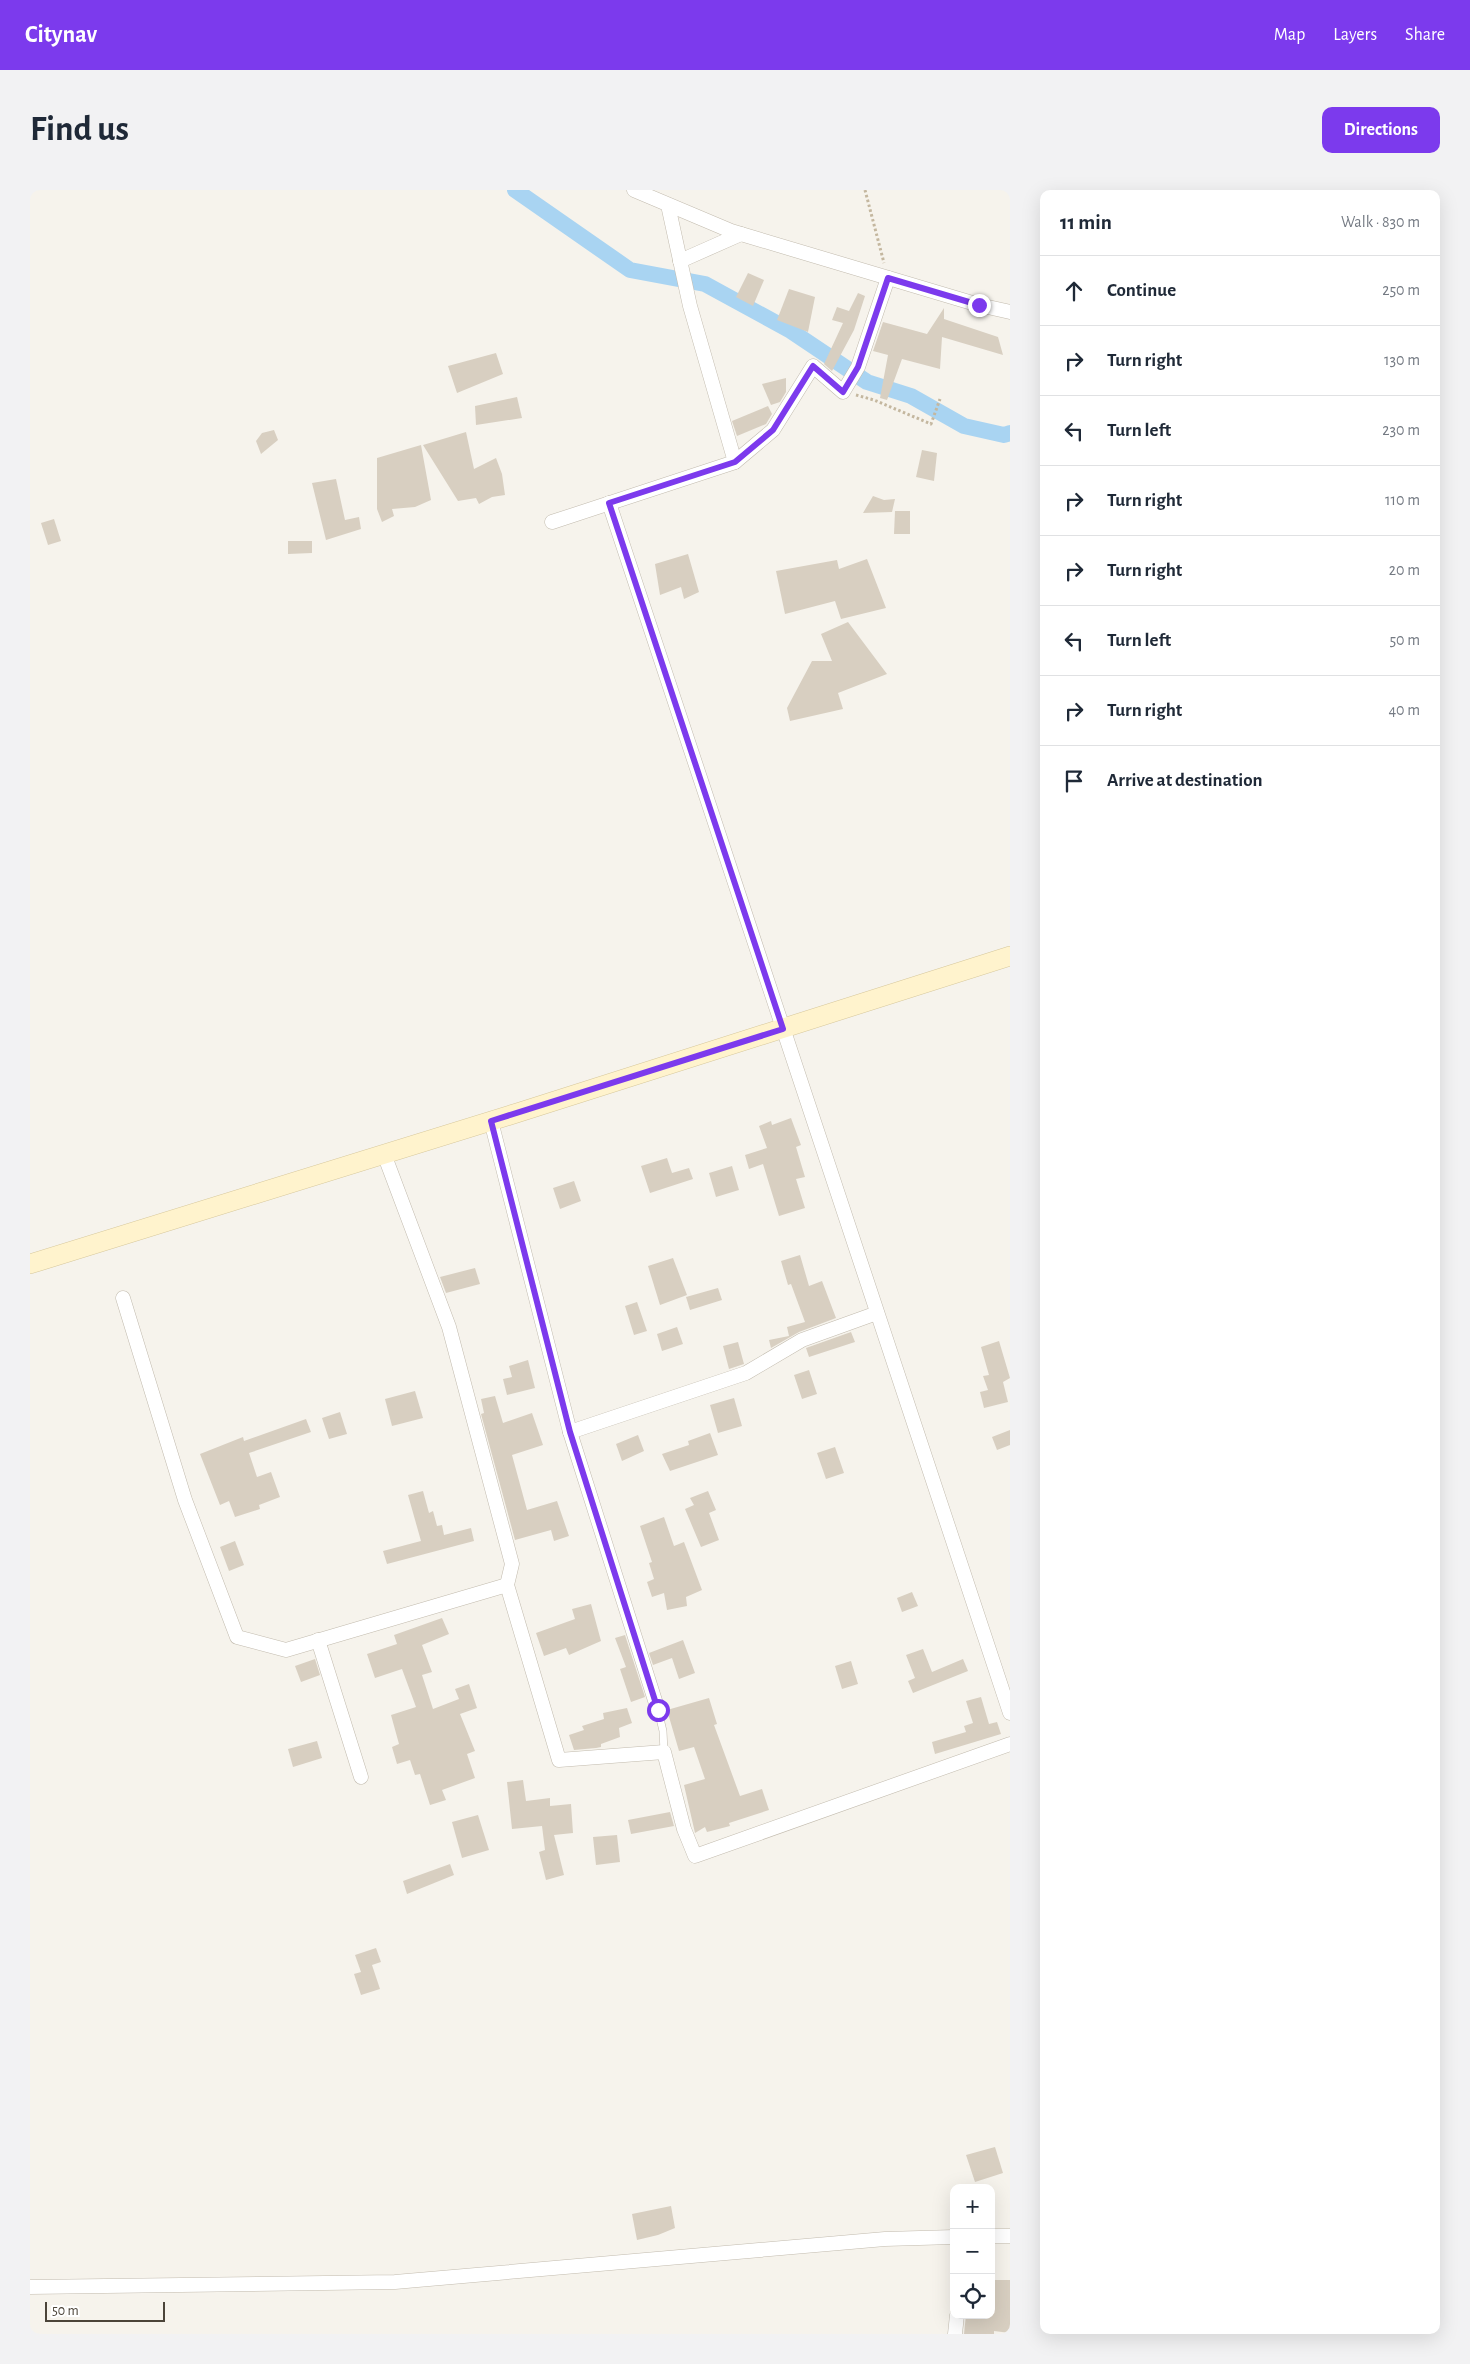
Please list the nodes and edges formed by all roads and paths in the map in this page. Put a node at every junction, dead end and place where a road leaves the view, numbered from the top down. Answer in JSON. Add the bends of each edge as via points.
{"nodes":[{"id":1,"x":634,"y":190,"type":"edge"},
{"id":2,"x":865,"y":190,"type":"edge"},
{"id":3,"x":668,"y":204,"type":"junction"},
{"id":4,"x":741,"y":234,"type":"junction"},
{"id":5,"x":680,"y":261,"type":"junction"},
{"id":6,"x":888,"y":278,"type":"junction"},
{"id":7,"x":1010,"y":312,"type":"edge"},
{"id":8,"x":843,"y":392,"type":"junction"},
{"id":9,"x":940,"y":399,"type":"dead end"},
{"id":10,"x":735,"y":462,"type":"junction"},
{"id":11,"x":609,"y":503,"type":"junction"},
{"id":12,"x":552,"y":522,"type":"dead end"},
{"id":13,"x":1010,"y":956,"type":"edge"},
{"id":14,"x":783,"y":1029,"type":"junction"},
{"id":15,"x":491,"y":1121,"type":"junction"},
{"id":16,"x":384,"y":1154,"type":"junction"},
{"id":17,"x":30,"y":1264,"type":"edge"},
{"id":18,"x":123,"y":1298,"type":"dead end"},
{"id":19,"x":877,"y":1313,"type":"junction"},
{"id":20,"x":570,"y":1432,"type":"junction"},
{"id":21,"x":507,"y":1585,"type":"junction"},
{"id":22,"x":318,"y":1640,"type":"junction"},
{"id":23,"x":658,"y":1710,"type":"joint"},
{"id":24,"x":1010,"y":1714,"type":"edge"},
{"id":25,"x":1010,"y":1744,"type":"edge"},
{"id":26,"x":664,"y":1752,"type":"junction"},
{"id":27,"x":361,"y":1777,"type":"dead end"},
{"id":28,"x":995,"y":2236,"type":"edge"},
{"id":29,"x":1010,"y":2236,"type":"edge"},
{"id":30,"x":950,"y":2237,"type":"edge"},
{"id":31,"x":30,"y":2287,"type":"edge"},
{"id":32,"x":956,"y":2319,"type":"edge"},
{"id":33,"x":954,"y":2334,"type":"edge"}],
"edges":[{"from":1,"to":3,"type":"street"},
{"from":2,"to":6,"type":"path"},
{"from":3,"to":4,"type":"street"},
{"from":3,"to":5,"type":"street"},
{"from":4,"to":5,"type":"street"},
{"from":4,"to":6,"type":"street"},
{"from":5,"to":10,"type":"street"},
{"from":6,"to":7,"type":"street"},
{"from":6,"to":8,"type":"street","via":[[858,367]]},
{"from":8,"to":9,"type":"path","via":[[874,400],[931,424]]},
{"from":8,"to":10,"type":"street","via":[[813,366],[773,430]]},
{"from":10,"to":11,"type":"street"},
{"from":11,"to":12,"type":"street"},
{"from":11,"to":14,"type":"street"},
{"from":13,"to":14,"type":"street"},
{"from":14,"to":15,"type":"street"},
{"from":14,"to":19,"type":"street"},
{"from":15,"to":16,"type":"street"},
{"from":15,"to":20,"type":"street"},
{"from":16,"to":17,"type":"street"},
{"from":16,"to":21,"type":"street","via":[[450,1327],[512,1564]]},
{"from":18,"to":22,"type":"street","via":[[185,1500],[238,1637],[286,1650]]},
{"from":19,"to":20,"type":"street","via":[[802,1340],[746,1373]]},
{"from":19,"to":24,"type":"street"},
{"from":20,"to":23,"type":"street"},
{"from":21,"to":22,"type":"street"},
{"from":21,"to":26,"type":"street","via":[[560,1760]]},
{"from":22,"to":27,"type":"street"},
{"from":23,"to":26,"type":"lane"},
{"from":25,"to":26,"type":"street","via":[[695,1856],[684,1829]]},
{"from":28,"to":29,"type":"street"},
{"from":30,"to":31,"type":"street","via":[[885,2239],[395,2282]]},
{"from":32,"to":33,"type":"street"}]}
